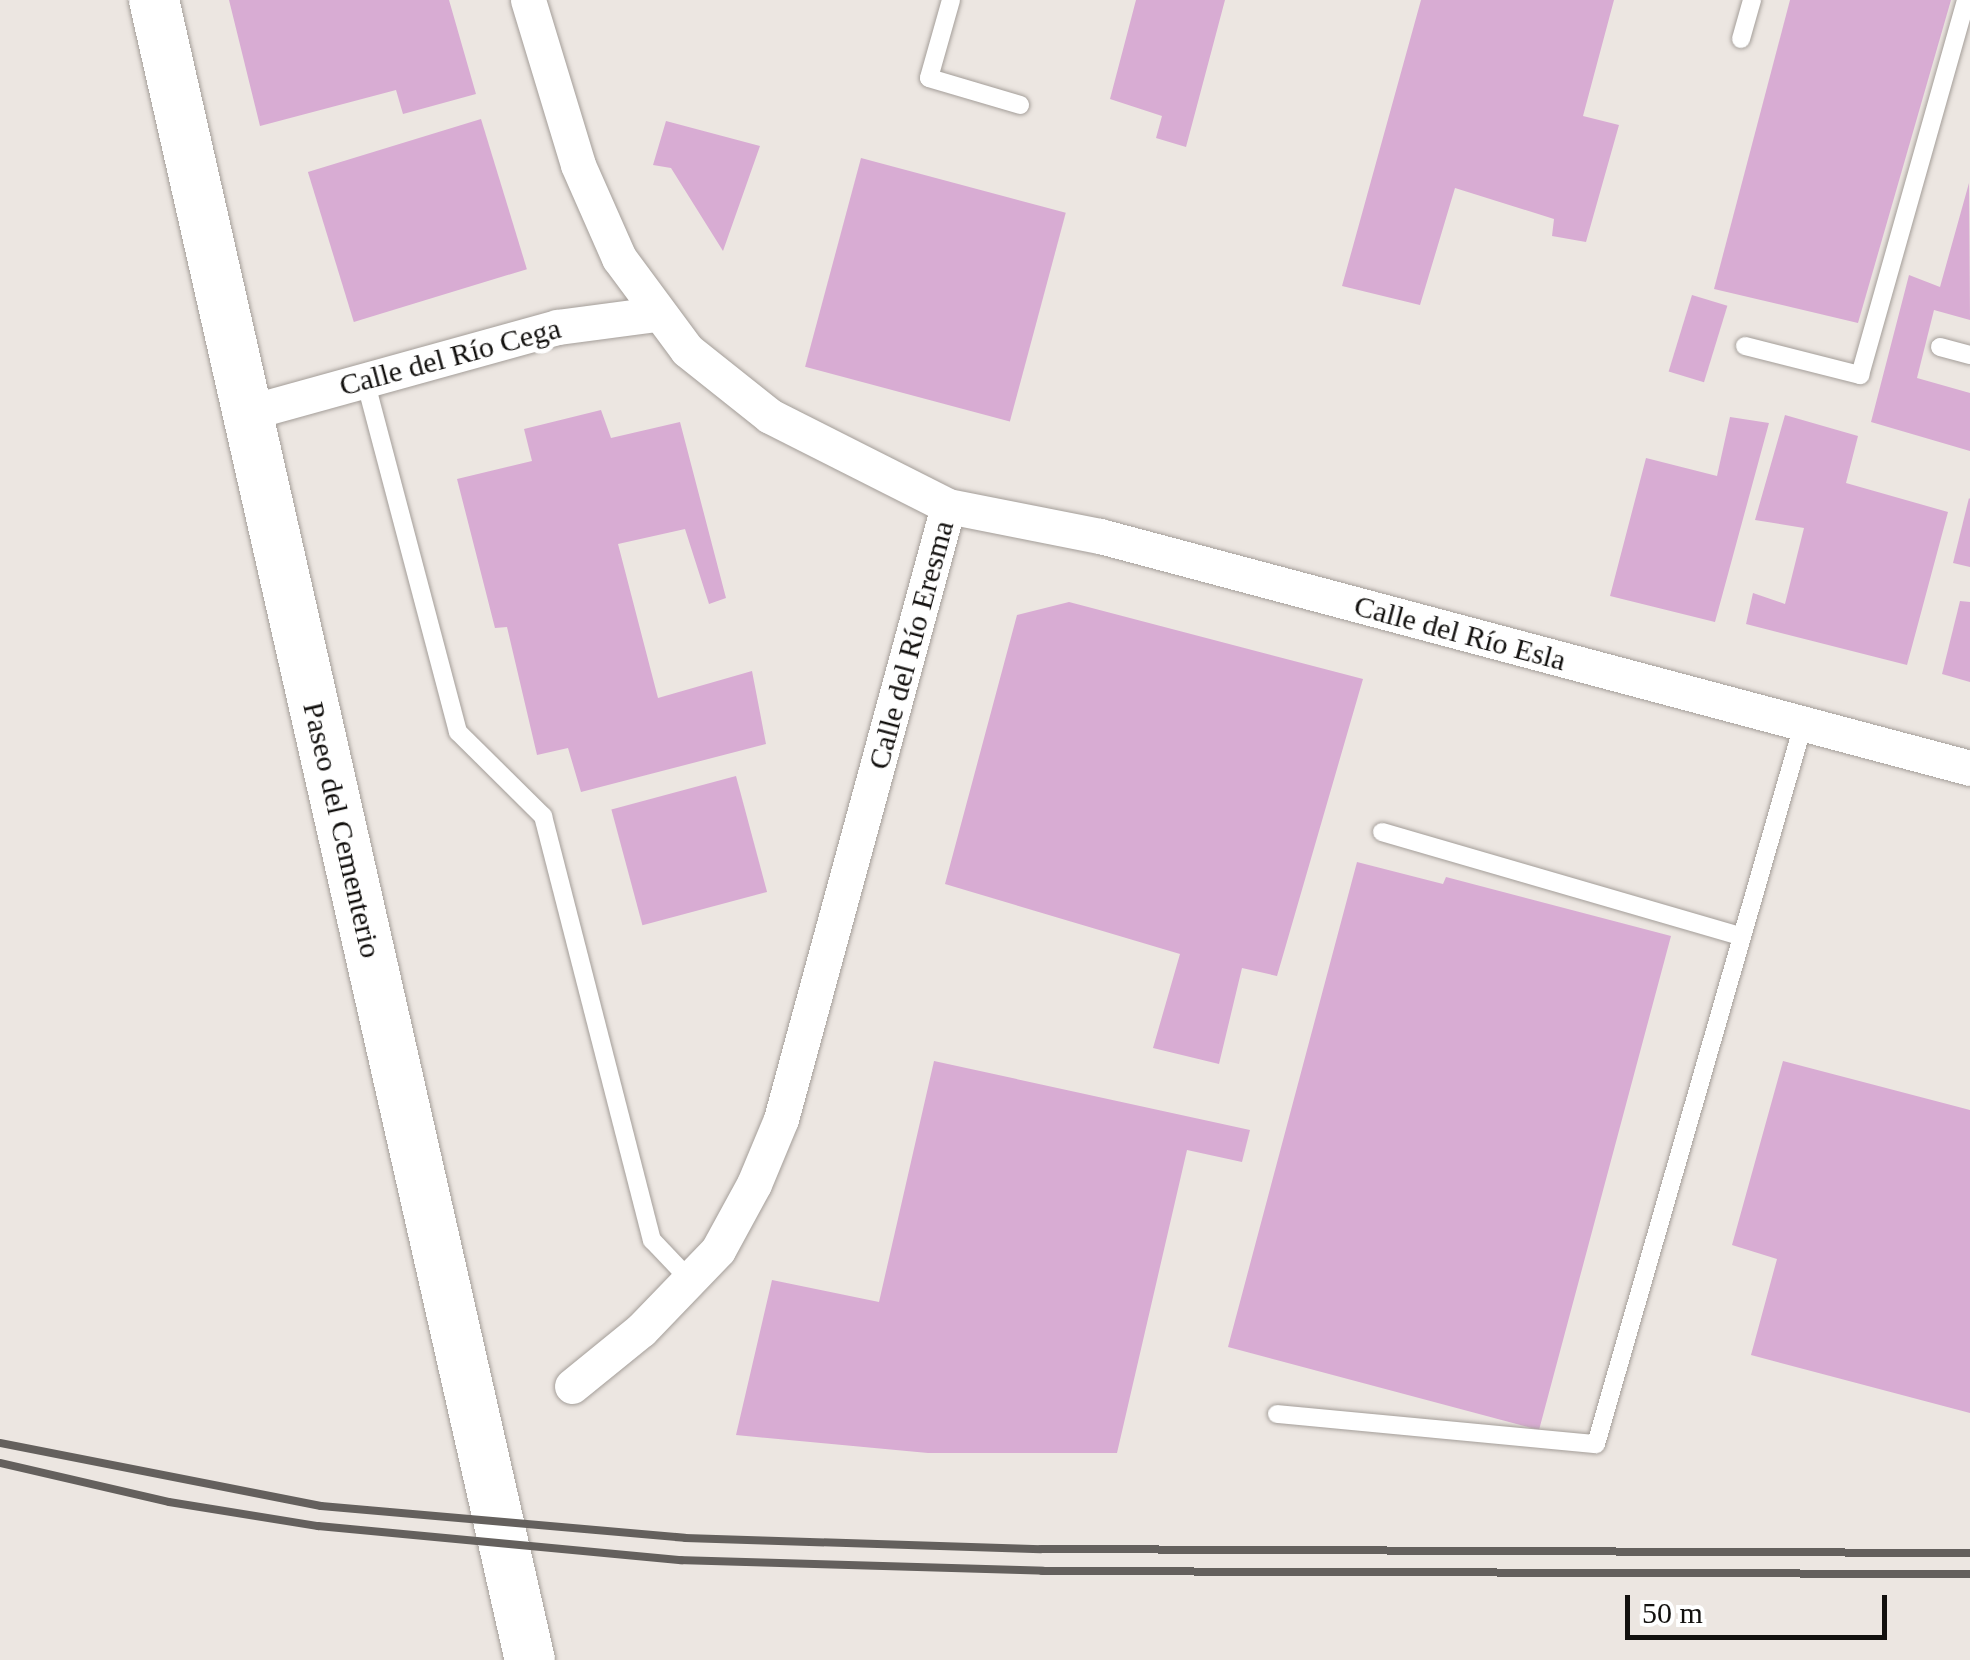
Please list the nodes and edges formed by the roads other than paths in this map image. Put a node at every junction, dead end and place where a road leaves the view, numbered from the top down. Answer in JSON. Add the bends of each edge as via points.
{"nodes":[{"id":1,"x":154,"y":0,"type":"edge"},
{"id":2,"x":528,"y":0,"type":"edge"},
{"id":3,"x":951,"y":0,"type":"edge"},
{"id":4,"x":1752,"y":0,"type":"edge"},
{"id":5,"x":1966,"y":0,"type":"edge"},
{"id":6,"x":1741,"y":38,"type":"dead end"},
{"id":7,"x":1020,"y":104,"type":"dead end"},
{"id":8,"x":656,"y":314,"type":"junction"},
{"id":9,"x":1745,"y":346,"type":"dead end"},
{"id":10,"x":1940,"y":347,"type":"dead end"},
{"id":11,"x":1970,"y":355,"type":"edge"},
{"id":12,"x":365,"y":380,"type":"junction"},
{"id":13,"x":247,"y":413,"type":"junction"},
{"id":14,"x":948,"y":506,"type":"junction"},
{"id":15,"x":1804,"y":726,"type":"junction"},
{"id":16,"x":1970,"y":768,"type":"edge"},
{"id":17,"x":1382,"y":832,"type":"dead end"},
{"id":18,"x":1741,"y":936,"type":"junction"},
{"id":19,"x":690,"y":1280,"type":"junction"},
{"id":20,"x":572,"y":1386,"type":"dead end"},
{"id":21,"x":1277,"y":1414,"type":"dead end"},
{"id":22,"x":530,"y":1660,"type":"edge"}],
"edges":[{"from":1,"to":13,"type":"main road","name":"Paseo del Cementerio"},
{"from":2,"to":8,"type":"street","name":"Calle del Río Eresma","via":[[578,165],[620,258]]},
{"from":3,"to":7,"type":"lane","via":[[929,78]]},
{"from":4,"to":6,"type":"lane"},
{"from":5,"to":9,"type":"lane","via":[[1860,375]]},
{"from":8,"to":12,"type":"street","name":"Calle del Río Cega","via":[[556,327]]},
{"from":8,"to":14,"type":"street","name":"Calle del Río Eresma","via":[[686,350],[770,416]]},
{"from":10,"to":11,"type":"lane"},
{"from":12,"to":13,"type":"street","name":"Calle del Río Cega"},
{"from":12,"to":19,"type":"lane","via":[[458,732],[544,816],[652,1240]]},
{"from":13,"to":22,"type":"main road","name":"Paseo del Cementerio"},
{"from":14,"to":15,"type":"street","name":"Calle del Río Esla","via":[[1100,536]]},
{"from":14,"to":19,"type":"street","name":"Calle del Río Eresma","via":[[782,1119],[736,1221]]},
{"from":15,"to":16,"type":"street","name":"Calle del Río Esla"},
{"from":15,"to":18,"type":"lane"},
{"from":17,"to":18,"type":"lane"},
{"from":18,"to":21,"type":"lane","via":[[1596,1444]]},
{"from":19,"to":20,"type":"street","name":"Calle del Río Eresma"}]}
